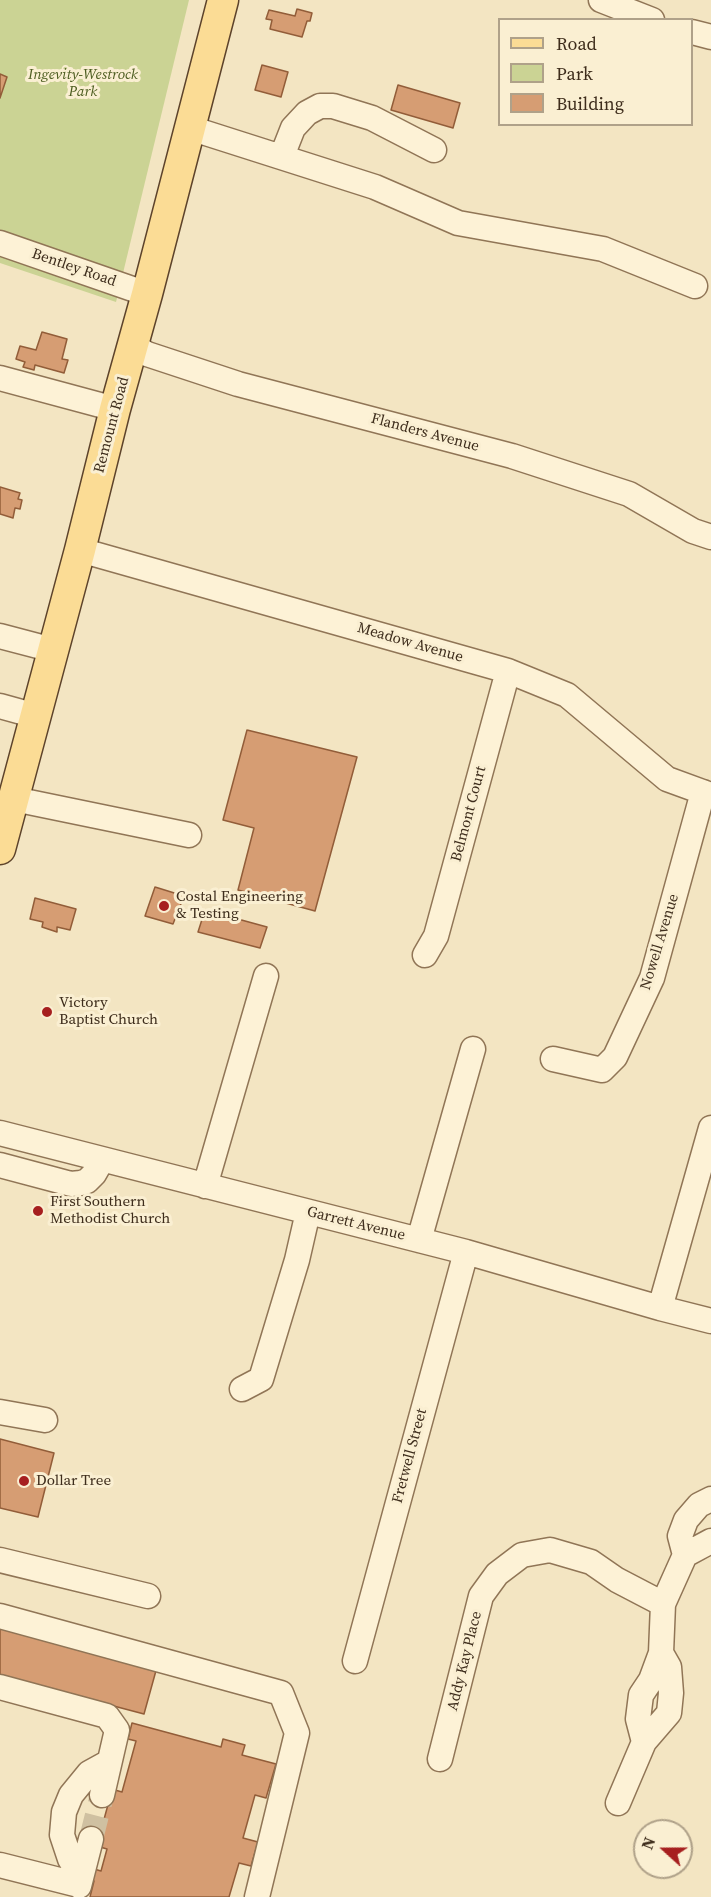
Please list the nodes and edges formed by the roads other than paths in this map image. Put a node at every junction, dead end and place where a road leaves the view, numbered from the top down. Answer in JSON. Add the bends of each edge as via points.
{"nodes":[{"id":1,"x":223,"y":0,"type":"edge"},
{"id":2,"x":602,"y":0,"type":"edge"},
{"id":3,"x":647,"y":18,"type":"edge"},
{"id":4,"x":693,"y":32,"type":"edge"},
{"id":5,"x":711,"y":37,"type":"edge"},
{"id":6,"x":190,"y":128,"type":"junction"},
{"id":7,"x":434,"y":150,"type":"dead end"},
{"id":8,"x":282,"y":156,"type":"junction"},
{"id":9,"x":0,"y":243,"type":"edge"},
{"id":10,"x":695,"y":286,"type":"dead end"},
{"id":11,"x":147,"y":294,"type":"junction"},
{"id":12,"x":133,"y":345,"type":"junction"},
{"id":13,"x":0,"y":378,"type":"edge"},
{"id":14,"x":115,"y":409,"type":"junction"},
{"id":15,"x":711,"y":537,"type":"edge"},
{"id":16,"x":80,"y":550,"type":"junction"},
{"id":17,"x":0,"y":636,"type":"edge"},
{"id":18,"x":53,"y":650,"type":"junction"},
{"id":19,"x":508,"y":671,"type":"junction"},
{"id":20,"x":0,"y":706,"type":"edge"},
{"id":21,"x":36,"y":716,"type":"junction"},
{"id":22,"x":707,"y":793,"type":"edge"},
{"id":23,"x":14,"y":799,"type":"junction"},
{"id":24,"x":189,"y":835,"type":"dead end"},
{"id":25,"x":0,"y":849,"type":"edge"},
{"id":26,"x":425,"y":955,"type":"dead end"},
{"id":27,"x":266,"y":976,"type":"dead end"},
{"id":28,"x":473,"y":1049,"type":"dead end"},
{"id":29,"x":553,"y":1059,"type":"dead end"},
{"id":30,"x":711,"y":1128,"type":"edge"},
{"id":31,"x":0,"y":1133,"type":"edge"},
{"id":32,"x":102,"y":1160,"type":"junction"},
{"id":33,"x":0,"y":1165,"type":"edge"},
{"id":34,"x":206,"y":1186,"type":"junction"},
{"id":35,"x":308,"y":1212,"type":"junction"},
{"id":36,"x":419,"y":1240,"type":"junction"},
{"id":37,"x":466,"y":1251,"type":"junction"},
{"id":38,"x":660,"y":1308,"type":"junction"},
{"id":39,"x":711,"y":1321,"type":"edge"},
{"id":40,"x":242,"y":1389,"type":"dead end"},
{"id":41,"x":0,"y":1412,"type":"edge"},
{"id":42,"x":45,"y":1420,"type":"dead end"},
{"id":43,"x":711,"y":1499,"type":"edge"},
{"id":44,"x":711,"y":1540,"type":"edge"},
{"id":45,"x":685,"y":1555,"type":"junction"},
{"id":46,"x":0,"y":1560,"type":"edge"},
{"id":47,"x":148,"y":1596,"type":"dead end"},
{"id":48,"x":663,"y":1604,"type":"junction"},
{"id":49,"x":0,"y":1616,"type":"edge"},
{"id":50,"x":355,"y":1661,"type":"dead end"},
{"id":51,"x":0,"y":1687,"type":"edge"},
{"id":52,"x":440,"y":1759,"type":"dead end"},
{"id":53,"x":110,"y":1762,"type":"junction"},
{"id":54,"x":102,"y":1795,"type":"tunnel mouth"},
{"id":55,"x":618,"y":1803,"type":"dead end"},
{"id":56,"x":91,"y":1839,"type":"tunnel mouth"},
{"id":57,"x":0,"y":1865,"type":"edge"},
{"id":58,"x":79,"y":1887,"type":"edge"},
{"id":59,"x":257,"y":1897,"type":"edge"}],
"edges":[{"from":1,"to":6,"type":"main road","name":"Remount Road"},
{"from":2,"to":3,"type":"street"},
{"from":4,"to":5,"type":"street"},
{"from":6,"to":8,"type":"street"},
{"from":6,"to":11,"type":"main road","name":"Remount Road"},
{"from":7,"to":8,"type":"street","via":[[372,118],[320,106],[293,128]]},
{"from":8,"to":10,"type":"street","via":[[375,187],[458,223],[603,249]]},
{"from":9,"to":11,"type":"street","name":"Bentley Road"},
{"from":11,"to":12,"type":"main road","name":"Remount Road"},
{"from":12,"to":14,"type":"main road","name":"Remount Road"},
{"from":12,"to":15,"type":"street","name":"Flanders Avenue","via":[[147,354],[237,384],[512,456],[629,494],[693,531]]},
{"from":13,"to":14,"type":"street"},
{"from":14,"to":16,"type":"main road","name":"Remount Road"},
{"from":16,"to":18,"type":"main road","name":"Remount Road"},
{"from":16,"to":19,"type":"street","name":"Meadow Avenue"},
{"from":17,"to":18,"type":"street"},
{"from":18,"to":21,"type":"main road","name":"Remount Road"},
{"from":19,"to":22,"type":"street","name":"Meadow Avenue","via":[[567,695],[667,779]]},
{"from":19,"to":26,"type":"street","name":"Belmont Court","via":[[436,936]]},
{"from":20,"to":21,"type":"street"},
{"from":21,"to":23,"type":"main road","name":"Remount Road"},
{"from":22,"to":29,"type":"street","name":"Nowell Avenue","via":[[652,978],[615,1057],[602,1070]]},
{"from":23,"to":24,"type":"street"},
{"from":23,"to":25,"type":"main road","name":"Remount Road"},
{"from":27,"to":34,"type":"street"},
{"from":28,"to":36,"type":"street"},
{"from":30,"to":38,"type":"street"},
{"from":31,"to":32,"type":"street","name":"Garrett Avenue"},
{"from":32,"to":33,"type":"street","via":[[87,1181],[71,1184]]},
{"from":32,"to":34,"type":"street","name":"Garrett Avenue"},
{"from":34,"to":35,"type":"street","name":"Garrett Avenue"},
{"from":35,"to":36,"type":"street","name":"Garrett Avenue"},
{"from":35,"to":40,"type":"street","via":[[261,1379]]},
{"from":36,"to":37,"type":"street","name":"Garrett Avenue"},
{"from":37,"to":38,"type":"street","name":"Garrett Avenue"},
{"from":37,"to":50,"type":"street","name":"Fretwell Street"},
{"from":38,"to":39,"type":"street","name":"Garrett Avenue"},
{"from":41,"to":42,"type":"street"},
{"from":43,"to":45,"type":"street","via":[[699,1505],[686,1520],[680,1536]]},
{"from":44,"to":45,"type":"street"},
{"from":45,"to":48,"type":"street"},
{"from":46,"to":47,"type":"street"},
{"from":48,"to":52,"type":"street","name":"Addy Kay Place","via":[[591,1562],[550,1550],[522,1555],[497,1574],[482,1596]]},
{"from":48,"to":55,"type":"street","via":[[661,1653],[669,1667],[669,1713],[644,1742]]},
{"from":49,"to":59,"type":"street","via":[[281,1693],[297,1733]]},
{"from":51,"to":53,"type":"street","via":[[107,1716],[117,1730]]},
{"from":53,"to":54,"type":"street"},
{"from":53,"to":58,"type":"street","via":[[89,1773],[71,1795],[64,1812],[62,1835]]},
{"from":56,"to":58,"type":"street"},
{"from":57,"to":58,"type":"street"}]}
